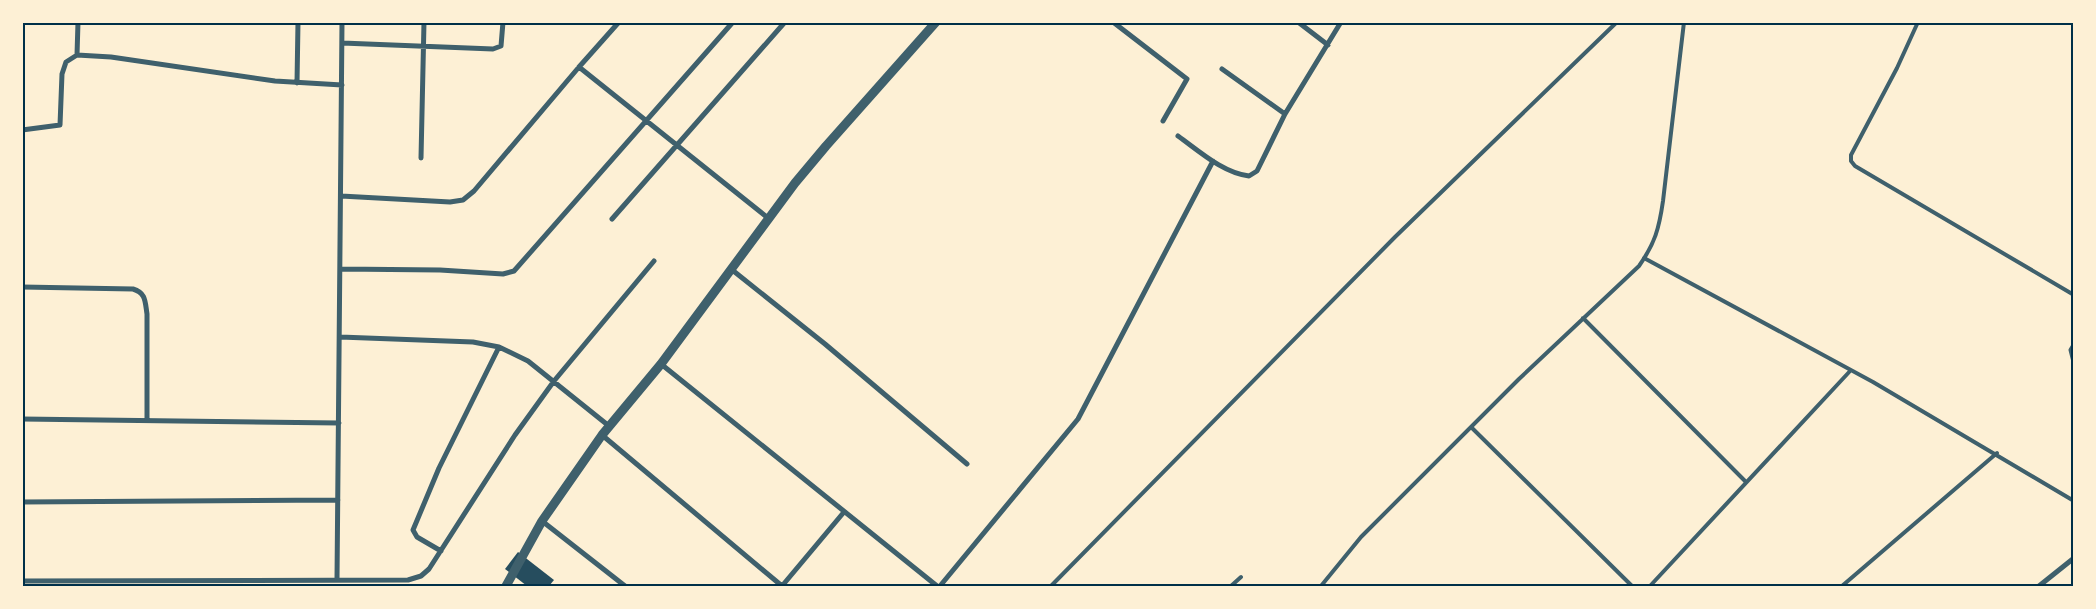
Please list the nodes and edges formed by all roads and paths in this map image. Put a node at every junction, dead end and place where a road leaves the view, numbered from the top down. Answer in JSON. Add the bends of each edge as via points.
{"nodes":[{"id":1,"x":78,"y":22,"type":"edge"},
{"id":2,"x":298,"y":22,"type":"edge"},
{"id":3,"x":342,"y":22,"type":"edge"},
{"id":4,"x":424,"y":22,"type":"edge"},
{"id":5,"x":504,"y":22,"type":"edge"},
{"id":6,"x":619,"y":22,"type":"edge"},
{"id":7,"x":733,"y":22,"type":"edge"},
{"id":8,"x":785,"y":22,"type":"edge"},
{"id":9,"x":1112,"y":22,"type":"edge"},
{"id":10,"x":1298,"y":22,"type":"edge"},
{"id":11,"x":1340,"y":22,"type":"edge"},
{"id":12,"x":1617,"y":22,"type":"edge"},
{"id":13,"x":1684,"y":22,"type":"edge"},
{"id":14,"x":1918,"y":22,"type":"edge"},
{"id":15,"x":934,"y":23,"type":"edge"},
{"id":16,"x":342,"y":43,"type":"junction"},
{"id":17,"x":424,"y":45,"type":"junction"},
{"id":18,"x":1328,"y":45,"type":"junction"},
{"id":19,"x":77,"y":55,"type":"junction"},
{"id":20,"x":579,"y":67,"type":"junction"},
{"id":21,"x":1222,"y":69,"type":"dead end"},
{"id":22,"x":297,"y":83,"type":"junction"},
{"id":23,"x":342,"y":85,"type":"junction"},
{"id":24,"x":1285,"y":114,"type":"junction"},
{"id":25,"x":1164,"y":121,"type":"dead end"},
{"id":26,"x":647,"y":122,"type":"junction"},
{"id":27,"x":22,"y":130,"type":"edge"},
{"id":28,"x":1178,"y":136,"type":"dead end"},
{"id":29,"x":676,"y":145,"type":"junction"},
{"id":30,"x":421,"y":158,"type":"dead end"},
{"id":31,"x":1213,"y":161,"type":"junction"},
{"id":32,"x":341,"y":196,"type":"junction"},
{"id":33,"x":768,"y":218,"type":"junction"},
{"id":34,"x":612,"y":219,"type":"dead end"},
{"id":35,"x":1644,"y":258,"type":"junction"},
{"id":36,"x":654,"y":261,"type":"dead end"},
{"id":37,"x":340,"y":268,"type":"junction"},
{"id":38,"x":731,"y":269,"type":"junction"},
{"id":39,"x":22,"y":287,"type":"edge"},
{"id":40,"x":2074,"y":295,"type":"edge"},
{"id":41,"x":1583,"y":318,"type":"junction"},
{"id":42,"x":340,"y":337,"type":"junction"},
{"id":43,"x":2074,"y":345,"type":"edge"},
{"id":44,"x":499,"y":347,"type":"junction"},
{"id":45,"x":2074,"y":362,"type":"edge"},
{"id":46,"x":661,"y":364,"type":"junction"},
{"id":47,"x":1851,"y":370,"type":"junction"},
{"id":48,"x":554,"y":381,"type":"junction"},
{"id":49,"x":22,"y":419,"type":"edge"},
{"id":50,"x":146,"y":420,"type":"junction"},
{"id":51,"x":339,"y":423,"type":"junction"},
{"id":52,"x":609,"y":426,"type":"junction"},
{"id":53,"x":1471,"y":427,"type":"junction"},
{"id":54,"x":602,"y":435,"type":"junction"},
{"id":55,"x":1997,"y":453,"type":"junction"},
{"id":56,"x":967,"y":464,"type":"dead end"},
{"id":57,"x":1746,"y":482,"type":"junction"},
{"id":58,"x":338,"y":500,"type":"junction"},
{"id":59,"x":2074,"y":501,"type":"edge"},
{"id":60,"x":22,"y":502,"type":"edge"},
{"id":61,"x":844,"y":512,"type":"junction"},
{"id":62,"x":542,"y":521,"type":"junction"},
{"id":63,"x":441,"y":551,"type":"junction"},
{"id":64,"x":2074,"y":558,"type":"edge"},
{"id":65,"x":1241,"y":577,"type":"dead end"},
{"id":66,"x":337,"y":580,"type":"junction"},
{"id":67,"x":22,"y":582,"type":"edge"},
{"id":68,"x":506,"y":586,"type":"edge"},
{"id":69,"x":626,"y":586,"type":"edge"},
{"id":70,"x":782,"y":586,"type":"edge"},
{"id":71,"x":938,"y":586,"type":"edge"},
{"id":72,"x":1052,"y":586,"type":"edge"},
{"id":73,"x":1231,"y":586,"type":"edge"},
{"id":74,"x":1321,"y":586,"type":"edge"},
{"id":75,"x":1632,"y":586,"type":"edge"},
{"id":76,"x":1650,"y":586,"type":"edge"},
{"id":77,"x":1842,"y":586,"type":"edge"},
{"id":78,"x":2039,"y":586,"type":"edge"}],
"edges":[{"from":1,"to":19,"type":"street"},
{"from":2,"to":22,"type":"street"},
{"from":3,"to":16,"type":"street"},
{"from":4,"to":17,"type":"street"},
{"from":5,"to":17,"type":"street","via":[[501,46],[493,49]]},
{"from":6,"to":20,"type":"street"},
{"from":7,"to":26,"type":"street"},
{"from":8,"to":29,"type":"street"},
{"from":9,"to":25,"type":"street","via":[[1187,79]]},
{"from":10,"to":18,"type":"street"},
{"from":11,"to":18,"type":"street"},
{"from":12,"to":72,"type":"lane","via":[[1396,237]]},
{"from":13,"to":35,"type":"lane","via":[[1659,230]]},
{"from":14,"to":40,"type":"lane","via":[[1851,155],[1851,161]]},
{"from":15,"to":33,"type":"street","via":[[826,146]]},
{"from":16,"to":17,"type":"street"},
{"from":16,"to":23,"type":"street"},
{"from":17,"to":30,"type":"street"},
{"from":18,"to":24,"type":"street"},
{"from":19,"to":22,"type":"street"},
{"from":19,"to":27,"type":"street","via":[[66,62],[62,74],[60,125]]},
{"from":20,"to":26,"type":"street"},
{"from":20,"to":32,"type":"street","via":[[463,200]]},
{"from":21,"to":24,"type":"street"},
{"from":22,"to":23,"type":"street"},
{"from":23,"to":32,"type":"street"},
{"from":24,"to":31,"type":"street","via":[[1257,171],[1249,176],[1239,175]]},
{"from":26,"to":29,"type":"street"},
{"from":26,"to":37,"type":"street","via":[[514,271],[504,274]]},
{"from":28,"to":31,"type":"street"},
{"from":29,"to":33,"type":"street"},
{"from":29,"to":34,"type":"street"},
{"from":31,"to":71,"type":"street","via":[[1078,419]]},
{"from":32,"to":37,"type":"street"},
{"from":33,"to":38,"type":"street"},
{"from":35,"to":41,"type":"lane"},
{"from":35,"to":47,"type":"lane"},
{"from":36,"to":48,"type":"street"},
{"from":37,"to":42,"type":"street"},
{"from":38,"to":46,"type":"street"},
{"from":38,"to":56,"type":"street"},
{"from":39,"to":50,"type":"street","via":[[133,289],[141,292],[145,297],[147,314]]},
{"from":41,"to":53,"type":"lane"},
{"from":41,"to":57,"type":"lane"},
{"from":42,"to":44,"type":"street","via":[[473,342]]},
{"from":42,"to":51,"type":"street"},
{"from":43,"to":45,"type":"street","via":[[2071,350]]},
{"from":44,"to":48,"type":"street","via":[[528,361]]},
{"from":44,"to":63,"type":"street","via":[[439,468],[413,530],[417,537]]},
{"from":46,"to":52,"type":"street"},
{"from":46,"to":61,"type":"street"},
{"from":47,"to":55,"type":"lane"},
{"from":47,"to":57,"type":"lane"},
{"from":48,"to":52,"type":"street"},
{"from":48,"to":63,"type":"street","via":[[514,435]]},
{"from":49,"to":50,"type":"street"},
{"from":50,"to":51,"type":"street"},
{"from":51,"to":58,"type":"street"},
{"from":52,"to":54,"type":"street"},
{"from":53,"to":74,"type":"lane","via":[[1360,537]]},
{"from":53,"to":75,"type":"lane"},
{"from":54,"to":62,"type":"street"},
{"from":54,"to":70,"type":"street"},
{"from":55,"to":59,"type":"lane"},
{"from":55,"to":77,"type":"lane"},
{"from":57,"to":76,"type":"lane"},
{"from":58,"to":60,"type":"street"},
{"from":58,"to":66,"type":"street"},
{"from":61,"to":70,"type":"street"},
{"from":61,"to":71,"type":"street"},
{"from":62,"to":68,"type":"street"},
{"from":62,"to":69,"type":"street"},
{"from":63,"to":66,"type":"street","via":[[422,576],[408,580]]},
{"from":64,"to":78,"type":"street"},
{"from":65,"to":73,"type":"lane"},
{"from":66,"to":67,"type":"street"}]}
